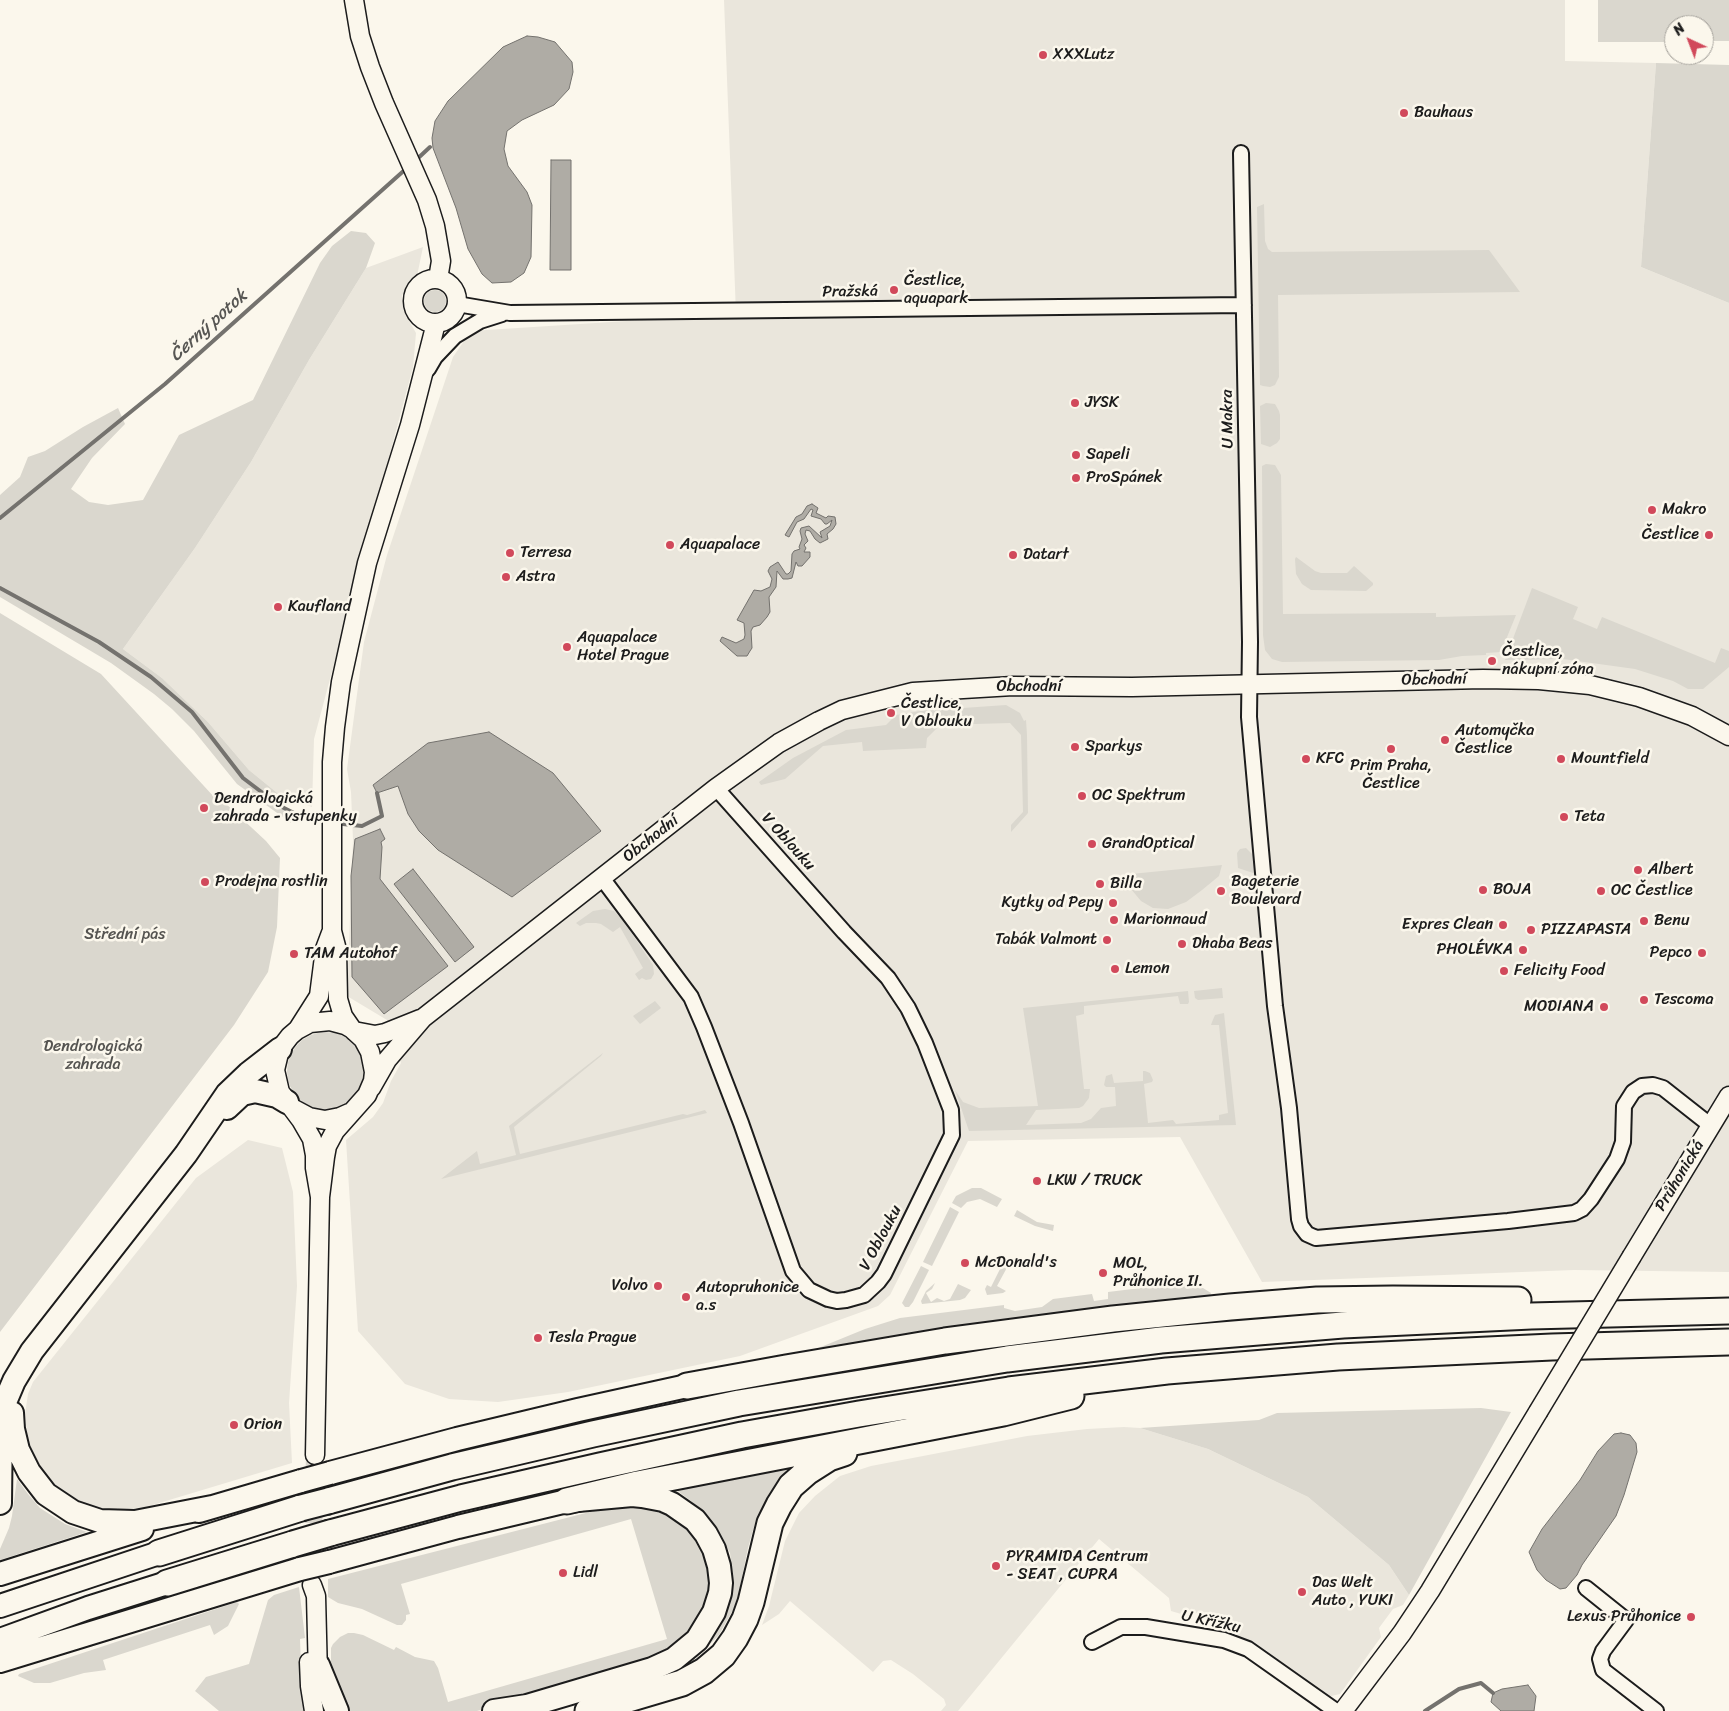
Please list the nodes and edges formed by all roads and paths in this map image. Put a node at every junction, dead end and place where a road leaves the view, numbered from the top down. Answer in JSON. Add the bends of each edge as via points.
{"nodes":[{"id":1,"x":354,"y":0,"type":"edge"},
{"id":2,"x":1241,"y":153,"type":"dead end"},
{"id":3,"x":438,"y":279,"type":"junction"},
{"id":4,"x":457,"y":304,"type":"junction"},
{"id":5,"x":1244,"y":306,"type":"junction"},
{"id":6,"x":510,"y":313,"type":"junction"},
{"id":7,"x":436,"y":323,"type":"junction"},
{"id":8,"x":422,"y":383,"type":"junction"},
{"id":9,"x":1249,"y":685,"type":"junction"},
{"id":10,"x":1729,"y":736,"type":"edge"},
{"id":11,"x":716,"y":788,"type":"junction"},
{"id":12,"x":602,"y":878,"type":"junction"},
{"id":13,"x":332,"y":931,"type":"junction"},
{"id":14,"x":423,"y":1018,"type":"junction"},
{"id":15,"x":297,"y":1030,"type":"junction"},
{"id":16,"x":353,"y":1030,"type":"junction"},
{"id":17,"x":280,"y":1049,"type":"junction"},
{"id":18,"x":371,"y":1088,"type":"junction"},
{"id":19,"x":1729,"y":1096,"type":"edge"},
{"id":20,"x":290,"y":1105,"type":"junction"},
{"id":21,"x":353,"y":1110,"type":"junction"},
{"id":22,"x":1710,"y":1125,"type":"junction"},
{"id":23,"x":186,"y":1154,"type":"junction"},
{"id":24,"x":320,"y":1197,"type":"junction"},
{"id":25,"x":1729,"y":1309,"type":"edge"},
{"id":26,"x":1729,"y":1342,"type":"edge"},
{"id":27,"x":24,"y":1364,"type":"junction"},
{"id":28,"x":1167,"y":1371,"type":"junction"},
{"id":29,"x":687,"y":1386,"type":"joint"},
{"id":30,"x":890,"y":1436,"type":"junction"},
{"id":31,"x":315,"y":1455,"type":"tunnel mouth"},
{"id":32,"x":567,"y":1501,"type":"junction"},
{"id":33,"x":0,"y":1503,"type":"edge"},
{"id":34,"x":212,"y":1507,"type":"junction"},
{"id":35,"x":158,"y":1553,"type":"joint"},
{"id":36,"x":0,"y":1574,"type":"edge"},
{"id":37,"x":167,"y":1583,"type":"joint"},
{"id":38,"x":1586,"y":1588,"type":"dead end"},
{"id":39,"x":0,"y":1606,"type":"edge"},
{"id":40,"x":0,"y":1640,"type":"edge"},
{"id":41,"x":1092,"y":1642,"type":"dead end"},
{"id":42,"x":0,"y":1661,"type":"edge"},
{"id":43,"x":318,"y":1665,"type":"junction"},
{"id":44,"x":520,"y":1708,"type":"edge"},
{"id":45,"x":314,"y":1711,"type":"edge"},
{"id":46,"x":325,"y":1711,"type":"edge"},
{"id":47,"x":337,"y":1711,"type":"edge"},
{"id":48,"x":494,"y":1711,"type":"edge"},
{"id":49,"x":588,"y":1711,"type":"edge"},
{"id":50,"x":1342,"y":1711,"type":"edge"},
{"id":51,"x":1656,"y":1711,"type":"edge"}],
"edges":[{"from":1,"to":3,"type":"street","via":[[360,36],[384,103],[427,200],[438,239],[441,261]]},
{"from":2,"to":5,"type":"street","name":"U Makra"},
{"from":3,"to":4,"type":"street","via":[[454,290]]},
{"from":3,"to":7,"type":"street","via":[[422,284],[414,293],[413,300],[421,318]]},
{"from":4,"to":6,"type":"street","name":"Pražská"},
{"from":4,"to":7,"type":"street","via":[[452,315]]},
{"from":5,"to":6,"type":"street","name":"Pražská"},
{"from":5,"to":9,"type":"street","name":"U Makra"},
{"from":6,"to":8,"type":"street","via":[[480,321],[455,336],[435,357]]},
{"from":7,"to":8,"type":"street"},
{"from":8,"to":13,"type":"street","via":[[367,563],[341,682],[332,762]]},
{"from":9,"to":10,"type":"street","name":"Obchodní","via":[[1483,679],[1577,683],[1639,697],[1692,716]]},
{"from":9,"to":11,"type":"street","name":"Obchodní","via":[[1013,686],[913,692],[842,710],[818,721]]},
{"from":9,"to":22,"type":"street","name":"U Makra","via":[[1249,717],[1275,1006],[1299,1219],[1307,1234],[1316,1238],[1333,1237],[1574,1213],[1591,1199],[1617,1159],[1623,1142],[1624,1106],[1633,1092],[1642,1086],[1663,1088]]},
{"from":11,"to":12,"type":"street","name":"Obchodní"},
{"from":11,"to":12,"type":"street","name":"V Oblouku","via":[[888,978],[908,1008],[925,1043],[951,1110],[952,1135],[884,1274],[864,1295],[837,1301],[828,1299],[809,1290],[793,1271],[741,1123],[691,997]]},
{"from":12,"to":14,"type":"street","name":"Obchodní"},
{"from":13,"to":15,"type":"street","via":[[325,950],[319,996]]},
{"from":13,"to":16,"type":"street","via":[[337,950],[338,999],[343,1016]]},
{"from":14,"to":16,"type":"street","name":"Obchodní","via":[[375,1035]]},
{"from":14,"to":18,"type":"street","name":"Obchodní","via":[[387,1060]]},
{"from":15,"to":16,"type":"street","via":[[323,1021]]},
{"from":15,"to":17,"type":"street"},
{"from":16,"to":18,"type":"street","via":[[373,1059]]},
{"from":17,"to":20,"type":"street","via":[[276,1078],[280,1092]]},
{"from":17,"to":23,"type":"highway","via":[[234,1086]]},
{"from":18,"to":21,"type":"street"},
{"from":19,"to":22,"type":"street","name":"Průhonická"},
{"from":20,"to":21,"type":"street","via":[[309,1117],[325,1120]]},
{"from":20,"to":23,"type":"highway","via":[[262,1091],[242,1094]]},
{"from":20,"to":24,"type":"street","via":[[312,1139]]},
{"from":21,"to":24,"type":"street","via":[[331,1137]]},
{"from":22,"to":50,"type":"street","name":"Průhonická","bridge":true,"via":[[1451,1558],[1402,1633]]},
{"from":23,"to":27,"type":"highway"},
{"from":24,"to":31,"type":"street"},
{"from":25,"to":29,"type":"highway","via":[[1668,1302],[1577,1300],[1307,1301],[1000,1333]]},
{"from":25,"to":35,"type":"highway","bridge":true,"via":[[1343,1325],[1161,1340],[1007,1359],[739,1403],[592,1434],[328,1500]]},
{"from":26,"to":28,"type":"highway","via":[[1448,1350]]},
{"from":27,"to":33,"type":"highway","via":[[8,1392],[2,1415]]},
{"from":27,"to":34,"type":"highway","via":[[12,1405],[13,1429],[29,1472],[54,1501],[88,1518],[115,1522],[135,1522]]},
{"from":28,"to":30,"type":"highway","via":[[1003,1413]]},
{"from":28,"to":37,"type":"highway","bridge":true,"via":[[1009,1390],[742,1435],[470,1496],[293,1544]]},
{"from":29,"to":34,"type":"highway","bridge":true,"via":[[476,1434]]},
{"from":30,"to":32,"type":"highway","via":[[664,1478]]},
{"from":30,"to":49,"type":"highway","via":[[829,1458],[791,1486],[770,1523],[751,1602],[741,1628],[730,1647],[714,1663],[670,1687]]},
{"from":32,"to":42,"type":"highway","bridge":true,"via":[[300,1569]]},
{"from":32,"to":44,"type":"highway","via":[[632,1495],[663,1500],[682,1510],[700,1526],[714,1549],[720,1593],[704,1632],[674,1659],[639,1674]]},
{"from":34,"to":36,"type":"highway"},
{"from":35,"to":39,"type":"highway"},
{"from":37,"to":40,"type":"highway"},
{"from":38,"to":51,"type":"street","via":[[1626,1620],[1603,1651],[1600,1659],[1603,1670]]},
{"from":41,"to":50,"type":"street","name":"U Křížku","via":[[1122,1627],[1146,1627],[1224,1640],[1248,1648]]},
{"from":43,"to":45,"type":"street","via":[[316,1596],[312,1585],[308,1600]]},
{"from":43,"to":46,"type":"street"},
{"from":43,"to":47,"type":"highway"},
{"from":44,"to":48,"type":"highway"}]}
